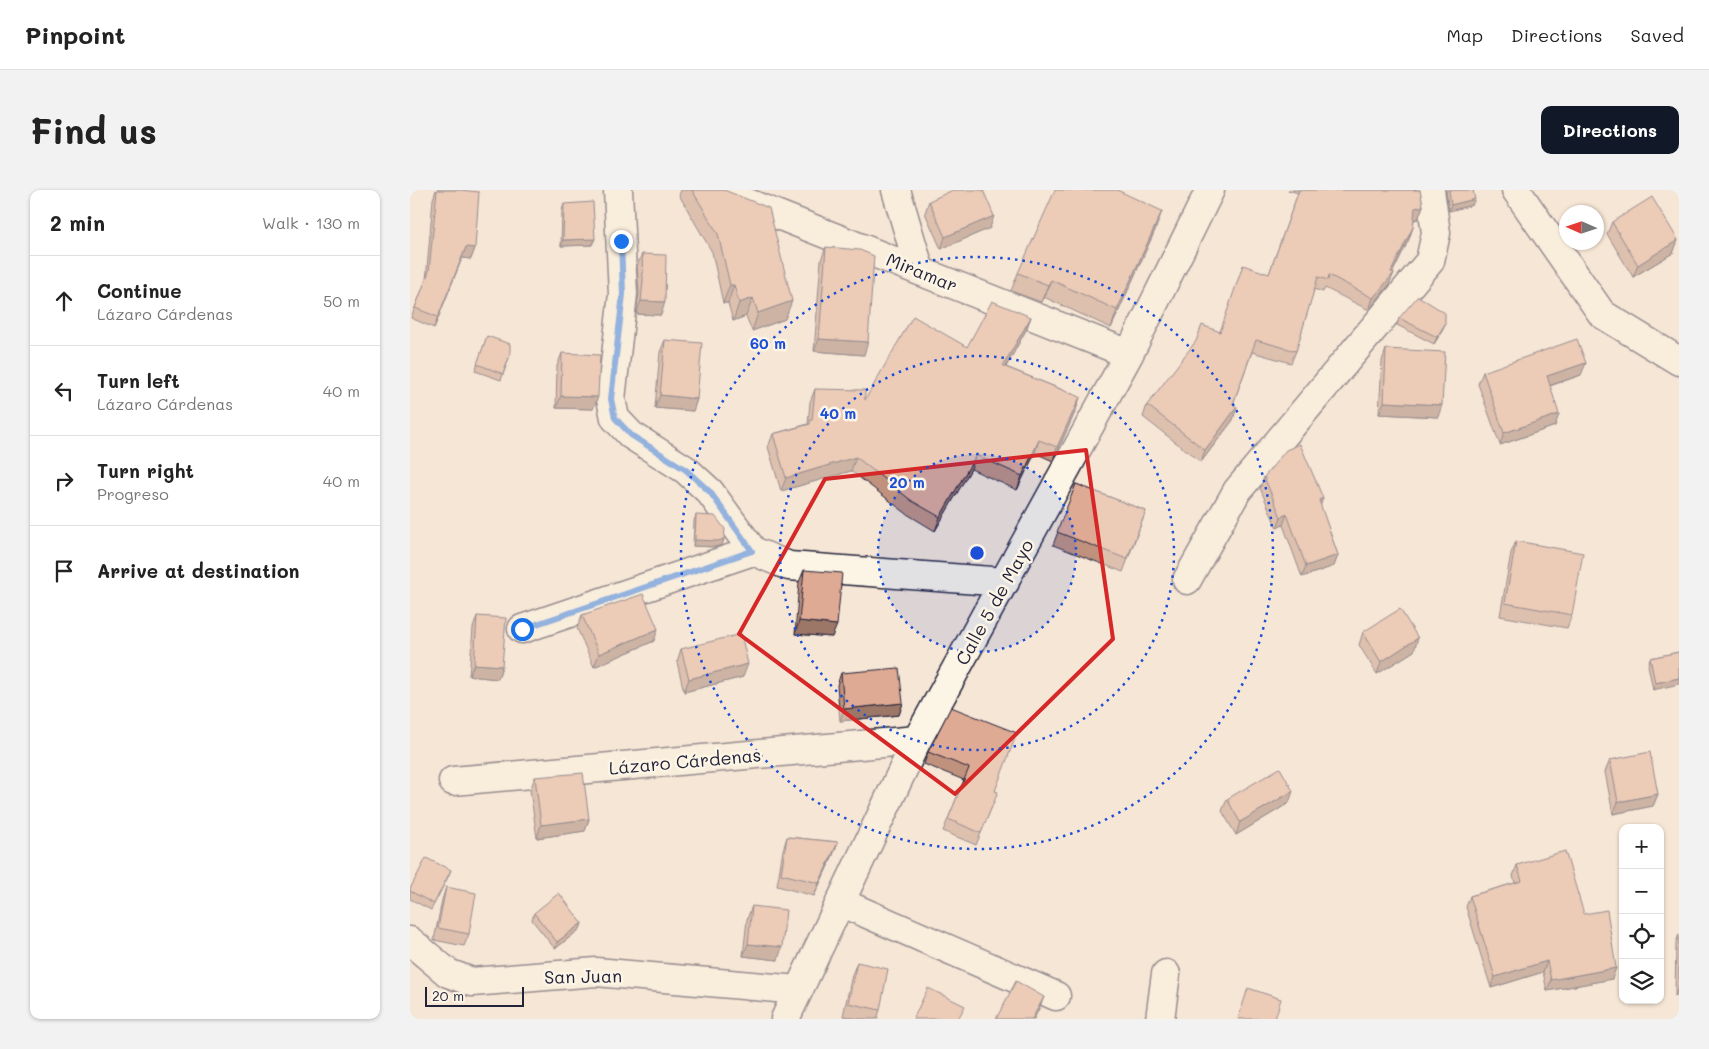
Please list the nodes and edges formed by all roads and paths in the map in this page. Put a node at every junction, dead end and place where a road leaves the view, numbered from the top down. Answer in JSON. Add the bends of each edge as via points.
{"nodes":[{"id":1,"x":618,"y":190,"type":"edge"},
{"id":2,"x":715,"y":190,"type":"edge"},
{"id":3,"x":896,"y":190,"type":"edge"},
{"id":4,"x":1210,"y":190,"type":"edge"},
{"id":5,"x":1430,"y":190,"type":"edge"},
{"id":6,"x":1516,"y":190,"type":"edge"},
{"id":7,"x":920,"y":271,"type":"junction"},
{"id":8,"x":1129,"y":354,"type":"junction"},
{"id":9,"x":1679,"y":360,"type":"edge"},
{"id":10,"x":752,"y":551,"type":"junction"},
{"id":11,"x":1187,"y":580,"type":"dead end"},
{"id":12,"x":1005,"y":582,"type":"junction"},
{"id":13,"x":522,"y":629,"type":"dead end"},
{"id":14,"x":917,"y":740,"type":"junction"},
{"id":15,"x":453,"y":781,"type":"dead end"},
{"id":16,"x":840,"y":902,"type":"junction"},
{"id":17,"x":410,"y":941,"type":"edge"},
{"id":18,"x":1166,"y":974,"type":"dead end"},
{"id":19,"x":798,"y":990,"type":"junction"},
{"id":20,"x":1056,"y":996,"type":"dead end"},
{"id":21,"x":785,"y":1019,"type":"edge"},
{"id":22,"x":1160,"y":1019,"type":"edge"}],
"edges":[{"from":1,"to":10,"type":"main road","via":[[623,294],[611,399],[615,418],[631,435],[686,470],[710,492]]},
{"from":2,"to":7,"type":"main road","name":"Miramar"},
{"from":3,"to":7,"type":"main road"},
{"from":4,"to":8,"type":"main road","name":"Calle 5 de Mayo"},
{"from":5,"to":11,"type":"main road","via":[[1436,233],[1430,260],[1237,490]]},
{"from":6,"to":9,"type":"main road","via":[[1602,314]]},
{"from":7,"to":8,"type":"main road","name":"Miramar"},
{"from":8,"to":12,"type":"main road","name":"Calle 5 de Mayo"},
{"from":10,"to":12,"type":"main road","via":[[789,566]]},
{"from":10,"to":13,"type":"main road"},
{"from":12,"to":14,"type":"main road","name":"Calle 5 de Mayo"},
{"from":14,"to":15,"type":"main road","name":"Lázaro Cárdenas"},
{"from":14,"to":16,"type":"main road","name":"Calle 5 de Mayo"},
{"from":16,"to":19,"type":"main road","name":"Calle 5 de Mayo"},
{"from":16,"to":20,"type":"main road"},
{"from":17,"to":19,"type":"main road","name":"San Juan","via":[[448,973],[472,982],[596,972]]},
{"from":18,"to":22,"type":"main road"},
{"from":19,"to":21,"type":"main road","name":"Calle 5 de Mayo"}]}
